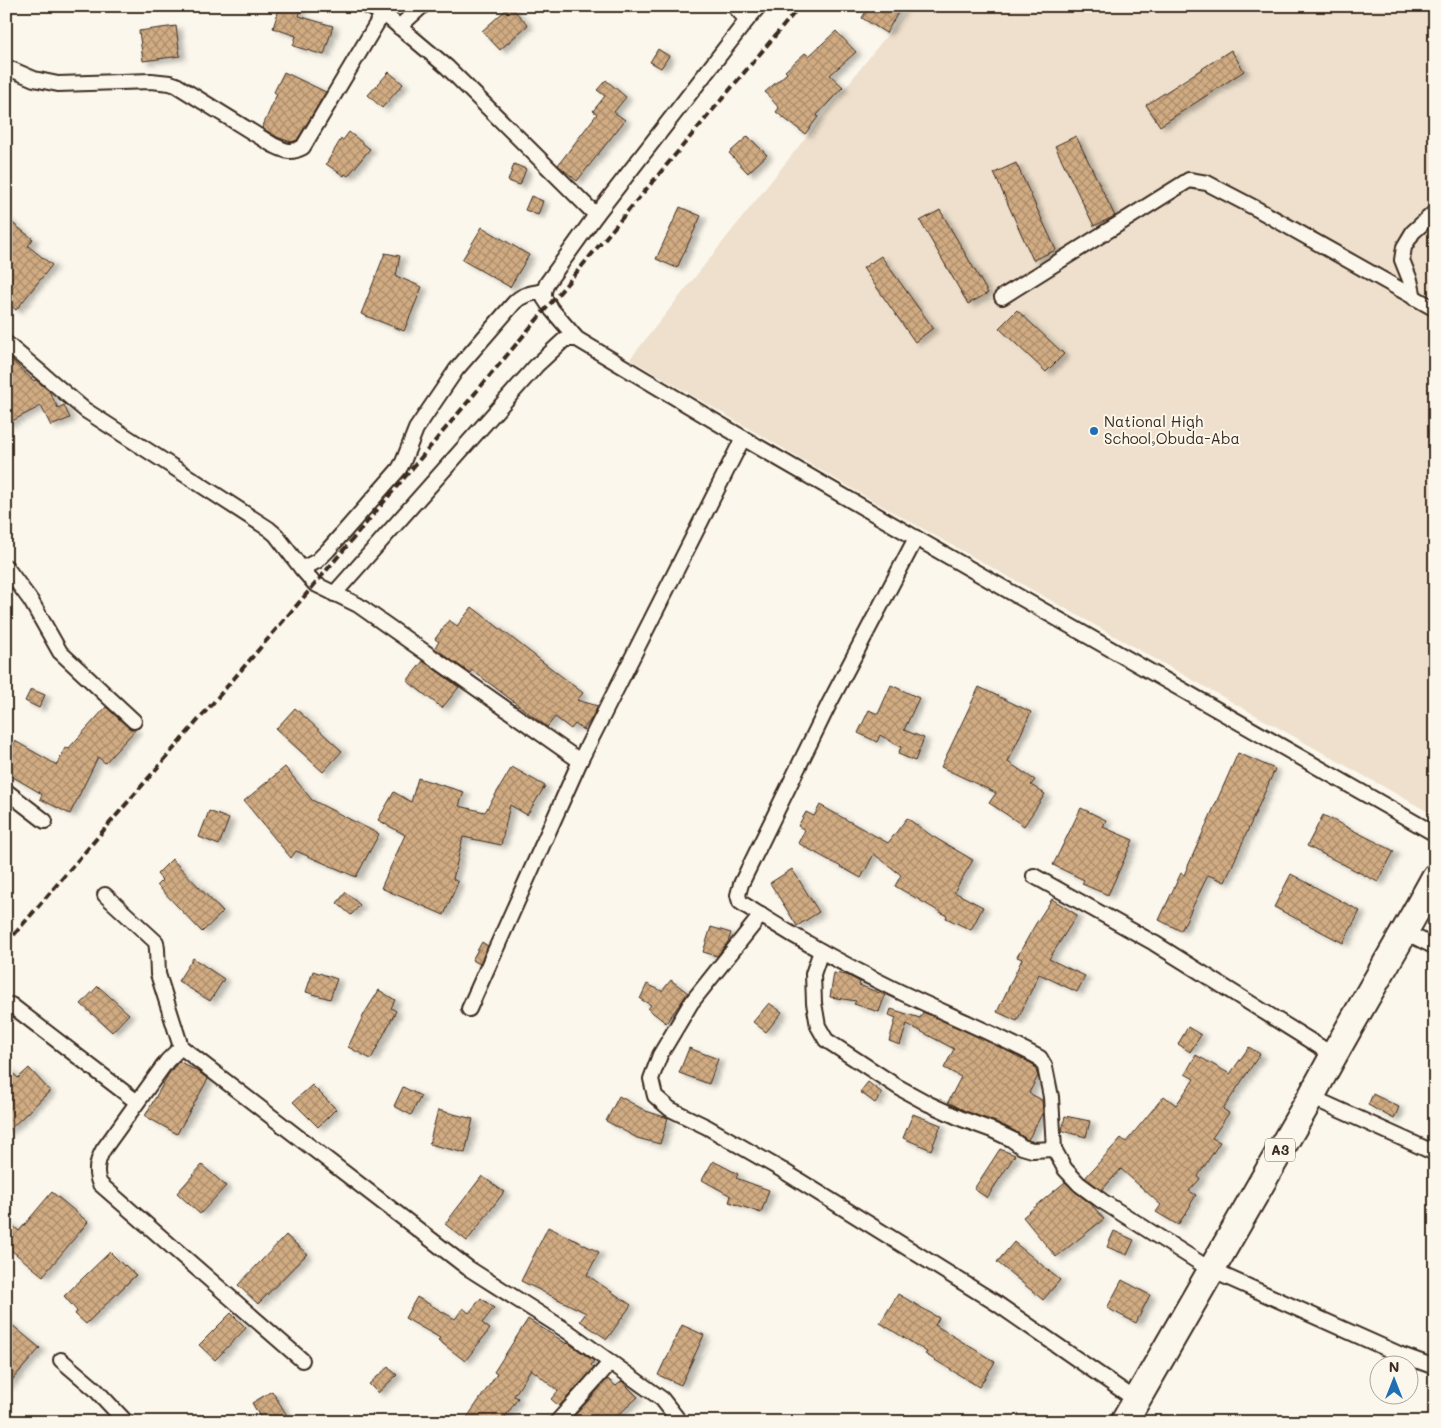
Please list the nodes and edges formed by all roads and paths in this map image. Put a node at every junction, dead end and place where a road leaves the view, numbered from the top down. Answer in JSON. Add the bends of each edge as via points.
{"nodes":[{"id":1,"x":368,"y":6,"type":"edge"},
{"id":2,"x":422,"y":6,"type":"edge"},
{"id":3,"x":734,"y":6,"type":"edge"},
{"id":4,"x":759,"y":6,"type":"edge"},
{"id":5,"x":382,"y":13,"type":"junction"},
{"id":6,"x":747,"y":20,"type":"junction"},
{"id":7,"x":399,"y":27,"type":"junction"},
{"id":8,"x":6,"y":67,"type":"edge"},
{"id":9,"x":1435,"y":212,"type":"edge"},
{"id":10,"x":596,"y":214,"type":"junction"},
{"id":11,"x":544,"y":291,"type":"junction"},
{"id":12,"x":1002,"y":297,"type":"dead end"},
{"id":13,"x":1414,"y":298,"type":"junction"},
{"id":14,"x":1435,"y":310,"type":"edge"},
{"id":15,"x":577,"y":340,"type":"junction"},
{"id":16,"x":6,"y":344,"type":"edge"},
{"id":17,"x":743,"y":438,"type":"junction"},
{"id":18,"x":916,"y":538,"type":"junction"},
{"id":19,"x":6,"y":567,"type":"edge"},
{"id":20,"x":302,"y":570,"type":"junction"},
{"id":21,"x":334,"y":594,"type":"junction"},
{"id":22,"x":134,"y":721,"type":"dead end"},
{"id":23,"x":580,"y":761,"type":"junction"},
{"id":24,"x":6,"y":791,"type":"edge"},
{"id":25,"x":45,"y":821,"type":"dead end"},
{"id":26,"x":1435,"y":834,"type":"edge"},
{"id":27,"x":1034,"y":876,"type":"dead end"},
{"id":28,"x":1435,"y":877,"type":"edge"},
{"id":29,"x":105,"y":895,"type":"dead end"},
{"id":30,"x":761,"y":916,"type":"junction"},
{"id":31,"x":1405,"y":932,"type":"junction"},
{"id":32,"x":1435,"y":947,"type":"edge"},
{"id":33,"x":822,"y":951,"type":"junction"},
{"id":34,"x":11,"y":1005,"type":"dead end"},
{"id":35,"x":469,"y":1009,"type":"dead end"},
{"id":36,"x":181,"y":1047,"type":"junction"},
{"id":37,"x":1333,"y":1054,"type":"junction"},
{"id":38,"x":1311,"y":1097,"type":"junction"},
{"id":39,"x":137,"y":1102,"type":"junction"},
{"id":40,"x":1054,"y":1149,"type":"junction"},
{"id":41,"x":1435,"y":1153,"type":"edge"},
{"id":42,"x":1211,"y":1270,"type":"junction"},
{"id":43,"x":61,"y":1360,"type":"dead end"},
{"id":44,"x":302,"y":1360,"type":"dead end"},
{"id":45,"x":610,"y":1363,"type":"junction"},
{"id":46,"x":1435,"y":1367,"type":"edge"},
{"id":47,"x":1130,"y":1411,"type":"edge"},
{"id":48,"x":126,"y":1422,"type":"edge"},
{"id":49,"x":557,"y":1422,"type":"edge"},
{"id":50,"x":680,"y":1422,"type":"edge"}],
"edges":[{"from":1,"to":5,"type":"street"},
{"from":2,"to":7,"type":"street"},
{"from":3,"to":6,"type":"street"},
{"from":4,"to":6,"type":"street"},
{"from":5,"to":7,"type":"street"},
{"from":5,"to":8,"type":"street","via":[[303,147],[294,152],[273,145],[170,83],[58,84],[34,79]]},
{"from":6,"to":10,"type":"street"},
{"from":7,"to":10,"type":"street","via":[[447,67]]},
{"from":9,"to":13,"type":"street","via":[[1413,232],[1404,247],[1402,260]]},
{"from":10,"to":11,"type":"street","via":[[547,282]]},
{"from":11,"to":15,"type":"street","via":[[544,298],[552,310]]},
{"from":11,"to":20,"type":"street","via":[[518,298],[456,370],[416,429],[399,469],[328,550]]},
{"from":12,"to":13,"type":"street","via":[[1189,180],[1207,183],[1257,209]]},
{"from":13,"to":14,"type":"street"},
{"from":15,"to":17,"type":"street"},
{"from":15,"to":21,"type":"street","via":[[565,340],[536,366]]},
{"from":16,"to":20,"type":"street","via":[[85,410],[269,529]]},
{"from":17,"to":18,"type":"street"},
{"from":17,"to":23,"type":"street"},
{"from":18,"to":26,"type":"street"},
{"from":18,"to":30,"type":"street","via":[[828,704],[741,884],[740,902]]},
{"from":19,"to":22,"type":"street","via":[[60,652]]},
{"from":20,"to":21,"type":"street","via":[[315,584]]},
{"from":21,"to":23,"type":"street","via":[[358,605]]},
{"from":23,"to":35,"type":"street"},
{"from":24,"to":25,"type":"street"},
{"from":27,"to":37,"type":"street","via":[[1154,943]]},
{"from":28,"to":31,"type":"highway","number":"A3"},
{"from":29,"to":36,"type":"street","via":[[156,942],[158,974]]},
{"from":30,"to":33,"type":"street"},
{"from":30,"to":47,"type":"street","via":[[691,1003],[660,1055],[651,1079],[654,1096],[670,1109],[782,1170],[996,1303]]},
{"from":31,"to":32,"type":"street"},
{"from":31,"to":37,"type":"highway","number":"A3"},
{"from":33,"to":40,"type":"street","via":[[1040,1058],[1051,1097]]},
{"from":33,"to":40,"type":"street","via":[[813,974],[814,1003],[818,1026],[826,1040],[929,1104],[992,1130],[1022,1147]]},
{"from":34,"to":39,"type":"street"},
{"from":36,"to":39,"type":"street"},
{"from":36,"to":45,"type":"street","via":[[468,1268],[567,1331]]},
{"from":37,"to":38,"type":"highway","number":"A3"},
{"from":38,"to":41,"type":"street"},
{"from":38,"to":42,"type":"highway","number":"A3"},
{"from":39,"to":44,"type":"street","via":[[98,1159],[100,1184]]},
{"from":40,"to":42,"type":"street","via":[[1078,1184]]},
{"from":42,"to":46,"type":"street"},
{"from":42,"to":47,"type":"highway","number":"A3"},
{"from":43,"to":48,"type":"street","via":[[94,1388]]},
{"from":45,"to":49,"type":"street"},
{"from":45,"to":50,"type":"street","via":[[662,1399]]}]}
